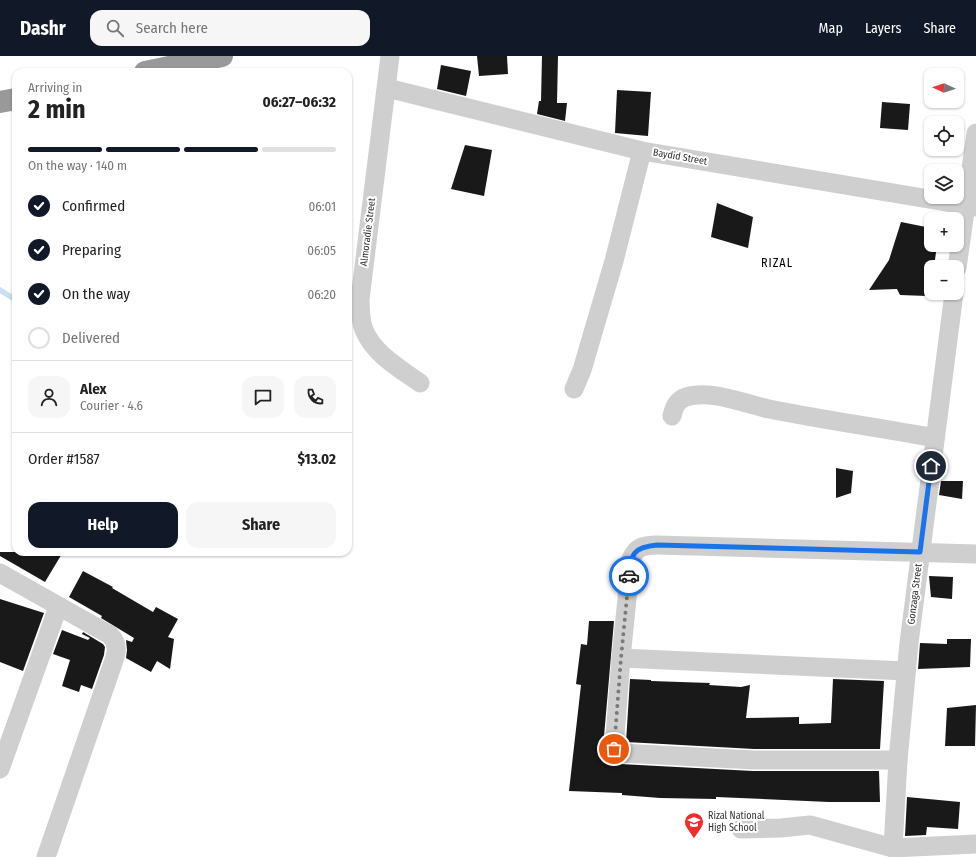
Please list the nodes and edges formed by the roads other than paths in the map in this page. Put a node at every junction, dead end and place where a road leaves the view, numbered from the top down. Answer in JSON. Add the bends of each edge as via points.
{"nodes":[{"id":1,"x":222,"y":56,"type":"edge"},
{"id":2,"x":390,"y":56,"type":"edge"},
{"id":3,"x":164,"y":68,"type":"edge"},
{"id":4,"x":387,"y":88,"type":"junction"},
{"id":5,"x":12,"y":100,"type":"edge"},
{"id":6,"x":0,"y":102,"type":"edge"},
{"id":7,"x":976,"y":133,"type":"edge"},
{"id":8,"x":642,"y":150,"type":"junction"},
{"id":9,"x":971,"y":206,"type":"edge"},
{"id":10,"x":959,"y":260,"type":"edge"},
{"id":11,"x":953,"y":300,"type":"edge"},
{"id":12,"x":420,"y":383,"type":"dead end"},
{"id":13,"x":574,"y":389,"type":"dead end"},
{"id":14,"x":672,"y":416,"type":"dead end"},
{"id":15,"x":935,"y":438,"type":"junction"},
{"id":16,"x":920,"y":552,"type":"junction"},
{"id":17,"x":976,"y":554,"type":"edge"},
{"id":18,"x":0,"y":573,"type":"edge"},
{"id":19,"x":58,"y":607,"type":"junction"},
{"id":20,"x":621,"y":658,"type":"junction"},
{"id":21,"x":906,"y":671,"type":"junction"},
{"id":22,"x":898,"y":760,"type":"junction"},
{"id":23,"x":0,"y":769,"type":"edge"},
{"id":24,"x":741,"y":829,"type":"dead end"},
{"id":25,"x":976,"y":844,"type":"edge"},
{"id":26,"x":893,"y":848,"type":"junction"},
{"id":27,"x":46,"y":857,"type":"edge"}],
"edges":[{"from":1,"to":3,"type":"highway"},
{"from":2,"to":4,"type":"street","name":"Almoradie Street"},
{"from":4,"to":8,"type":"street","name":"Baydid Street"},
{"from":4,"to":12,"type":"street","name":"Almoradie Street","via":[[360,299],[361,318],[364,329],[377,350]]},
{"from":5,"to":6,"type":"highway"},
{"from":7,"to":9,"type":"street"},
{"from":8,"to":9,"type":"street","name":"Baydid Street"},
{"from":8,"to":13,"type":"street","via":[[614,261]]},
{"from":9,"to":10,"type":"street"},
{"from":11,"to":15,"type":"street","name":"Gonzaga Street"},
{"from":14,"to":15,"type":"street","via":[[678,401],[685,397],[714,396],[769,409]]},
{"from":15,"to":16,"type":"street","name":"Gonzaga Street"},
{"from":16,"to":17,"type":"street"},
{"from":16,"to":20,"type":"street","via":[[657,545],[642,547],[634,553],[630,564]]},
{"from":16,"to":21,"type":"street","name":"Gonzaga Street"},
{"from":18,"to":19,"type":"street"},
{"from":19,"to":23,"type":"street"},
{"from":19,"to":27,"type":"street","via":[[110,635],[117,647]]},
{"from":20,"to":21,"type":"street"},
{"from":20,"to":22,"type":"street","via":[[614,749],[620,752],[754,760]]},
{"from":21,"to":22,"type":"street","name":"Gonzaga Street"},
{"from":22,"to":26,"type":"street","name":"Gonzaga Street"},
{"from":24,"to":26,"type":"street","via":[[810,825]]},
{"from":25,"to":26,"type":"street"}]}
